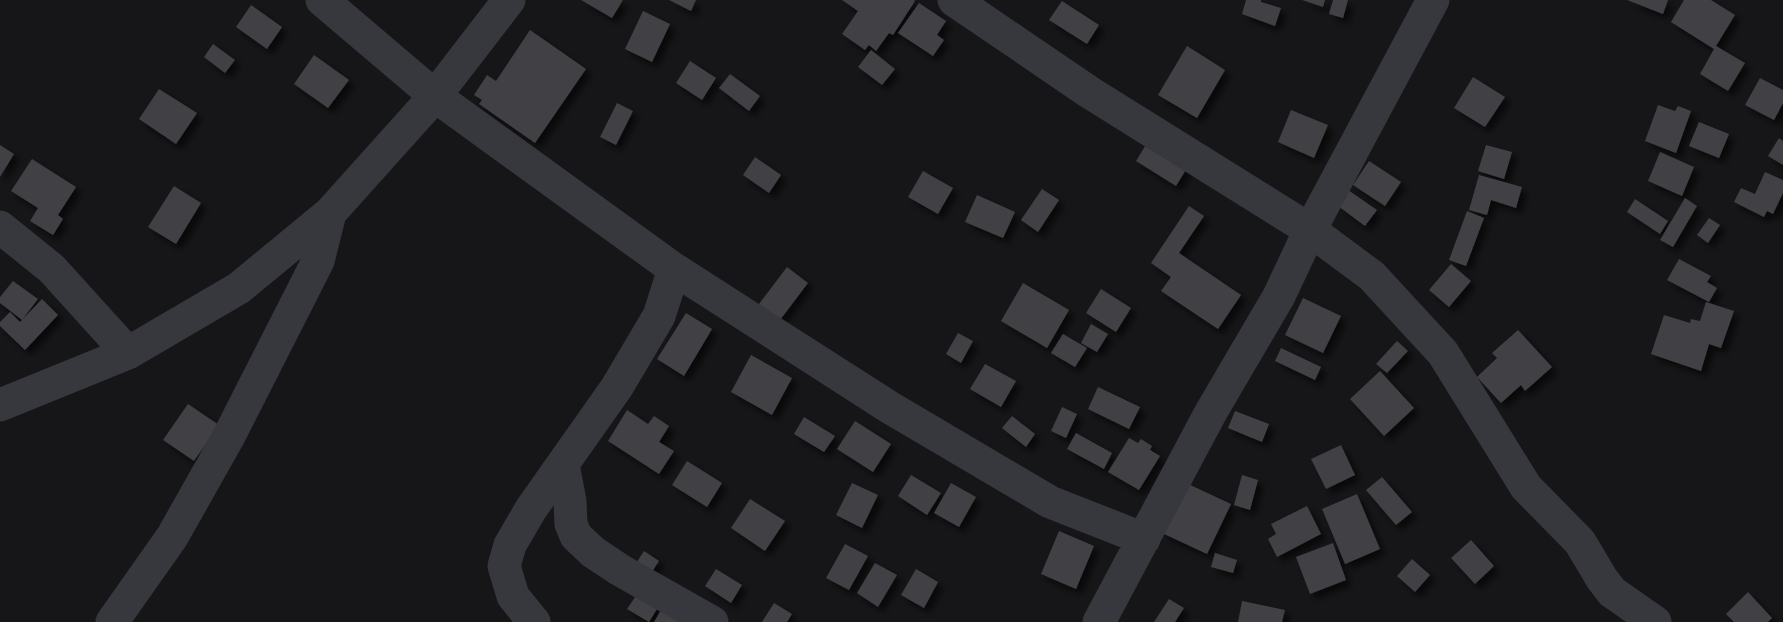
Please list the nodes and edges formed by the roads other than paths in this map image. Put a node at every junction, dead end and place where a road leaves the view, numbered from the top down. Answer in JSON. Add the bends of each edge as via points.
{"nodes":[{"id":1,"x":322,"y":0,"type":"edge"},
{"id":2,"x":508,"y":0,"type":"edge"},
{"id":3,"x":954,"y":0,"type":"edge"},
{"id":4,"x":1433,"y":0,"type":"edge"},
{"id":5,"x":435,"y":96,"type":"junction"},
{"id":6,"x":330,"y":213,"type":"junction"},
{"id":7,"x":0,"y":227,"type":"edge"},
{"id":8,"x":1310,"y":230,"type":"junction"},
{"id":9,"x":674,"y":269,"type":"junction"},
{"id":10,"x":128,"y":353,"type":"junction"},
{"id":11,"x":0,"y":405,"type":"edge"},
{"id":12,"x":563,"y":465,"type":"junction"},
{"id":13,"x":1144,"y":539,"type":"junction"},
{"id":14,"x":112,"y":622,"type":"edge"},
{"id":15,"x":534,"y":622,"type":"edge"},
{"id":16,"x":712,"y":622,"type":"edge"},
{"id":17,"x":1099,"y":622,"type":"edge"},
{"id":18,"x":1655,"y":622,"type":"edge"}],
"edges":[{"from":1,"to":5,"type":"street"},
{"from":2,"to":5,"type":"street"},
{"from":3,"to":8,"type":"street","via":[[1089,92]]},
{"from":4,"to":8,"type":"street"},
{"from":5,"to":6,"type":"street"},
{"from":5,"to":9,"type":"street"},
{"from":6,"to":10,"type":"street","via":[[239,288]]},
{"from":6,"to":14,"type":"street","via":[[318,261],[229,436],[172,537]]},
{"from":7,"to":10,"type":"street","via":[[52,269]]},
{"from":8,"to":13,"type":"street","via":[[1279,296],[1211,412]]},
{"from":8,"to":18,"type":"street","via":[[1372,276],[1443,353],[1527,488],[1580,542],[1612,592]]},
{"from":9,"to":12,"type":"street","via":[[659,316],[617,387]]},
{"from":9,"to":13,"type":"street","via":[[889,407],[1050,502]]},
{"from":10,"to":11,"type":"street"},
{"from":12,"to":15,"type":"street","via":[[531,508],[510,545],[504,566],[513,596]]},
{"from":12,"to":16,"type":"street","via":[[576,536],[620,570]]},
{"from":13,"to":17,"type":"street"}]}
